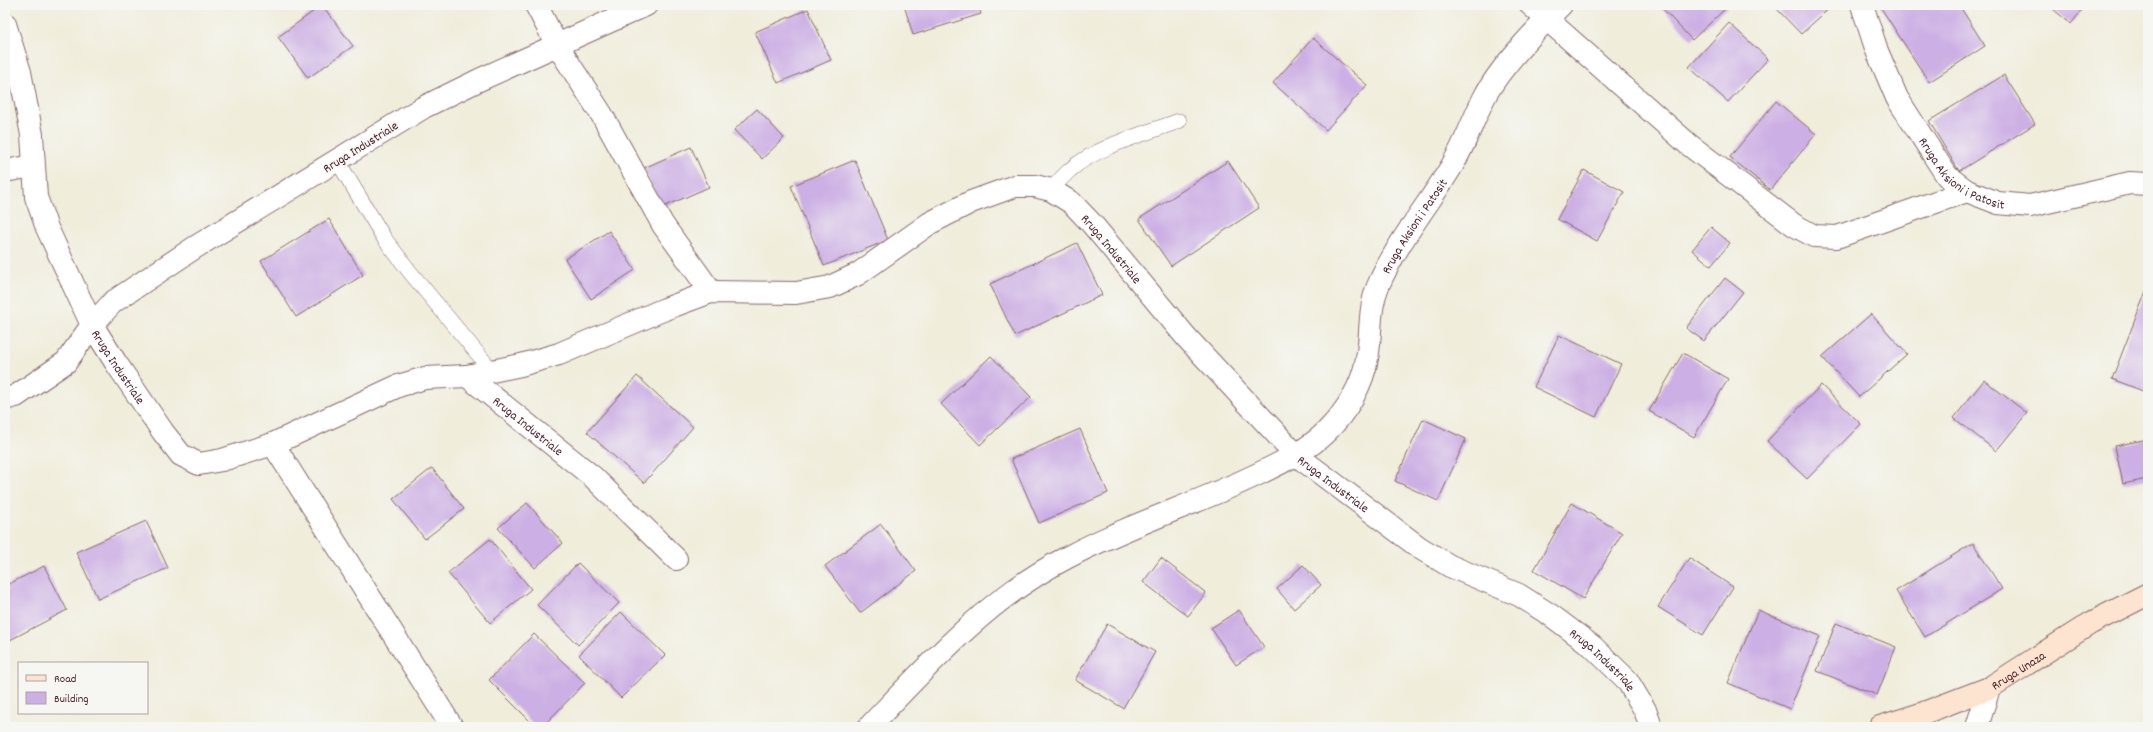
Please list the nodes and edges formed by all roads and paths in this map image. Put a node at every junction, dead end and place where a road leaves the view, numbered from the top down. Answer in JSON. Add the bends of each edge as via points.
{"nodes":[{"id":1,"x":536,"y":5,"type":"edge"},
{"id":2,"x":646,"y":5,"type":"edge"},
{"id":3,"x":1862,"y":5,"type":"edge"},
{"id":4,"x":1546,"y":10,"type":"edge"},
{"id":5,"x":5,"y":24,"type":"edge"},
{"id":6,"x":557,"y":45,"type":"junction"},
{"id":7,"x":1179,"y":121,"type":"dead end"},
{"id":8,"x":337,"y":160,"type":"junction"},
{"id":9,"x":33,"y":166,"type":"junction"},
{"id":10,"x":5,"y":171,"type":"edge"},
{"id":11,"x":2148,"y":184,"type":"edge"},
{"id":12,"x":1051,"y":190,"type":"junction"},
{"id":13,"x":1967,"y":191,"type":"junction"},
{"id":14,"x":711,"y":292,"type":"junction"},
{"id":15,"x":92,"y":325,"type":"junction"},
{"id":16,"x":492,"y":371,"type":"junction"},
{"id":17,"x":467,"y":376,"type":"junction"},
{"id":18,"x":5,"y":399,"type":"edge"},
{"id":19,"x":273,"y":444,"type":"junction"},
{"id":20,"x":1296,"y":455,"type":"junction"},
{"id":21,"x":676,"y":559,"type":"dead end"},
{"id":22,"x":2148,"y":594,"type":"edge"},
{"id":23,"x":1989,"y":688,"type":"junction"},
{"id":24,"x":452,"y":727,"type":"edge"},
{"id":25,"x":869,"y":727,"type":"edge"},
{"id":26,"x":1651,"y":727,"type":"edge"},
{"id":27,"x":1880,"y":727,"type":"edge"},
{"id":28,"x":1977,"y":727,"type":"edge"}],
"edges":[{"from":1,"to":6,"type":"street"},
{"from":2,"to":6,"type":"street","name":"Rruga Industriale"},
{"from":3,"to":13,"type":"street","name":"Rruga Aksioni i Patosit","via":[[1877,51],[1897,98],[1947,176]]},
{"from":4,"to":13,"type":"street","via":[[1688,144],[1794,225],[1814,236],[1837,237]]},
{"from":4,"to":20,"type":"street","name":"Rruga Aksioni i Patosit","via":[[1484,96],[1464,146],[1404,238],[1378,286],[1370,315],[1367,360],[1358,387],[1344,412],[1326,432]]},
{"from":5,"to":9,"type":"street","via":[[20,72],[32,135]]},
{"from":6,"to":8,"type":"street","name":"Rruga Industriale","via":[[424,107]]},
{"from":6,"to":14,"type":"street","via":[[602,115],[663,225]]},
{"from":7,"to":12,"type":"lane","via":[[1089,157],[1070,169]]},
{"from":8,"to":15,"type":"street","name":"Rruga Industriale","via":[[194,248],[113,302]]},
{"from":8,"to":16,"type":"lane","via":[[384,238]]},
{"from":9,"to":10,"type":"street"},
{"from":9,"to":15,"type":"street","via":[[36,197],[47,228]]},
{"from":11,"to":13,"type":"street","name":"Rruga Aksioni i Patosit","via":[[2130,183],[2030,206],[1998,203]]},
{"from":12,"to":14,"type":"street","via":[[1035,186],[1015,186],[971,202],[930,223],[858,274],[830,287],[796,293]]},
{"from":12,"to":20,"type":"street","name":"Rruga Industriale","via":[[1072,203],[1092,224],[1188,338]]},
{"from":14,"to":16,"type":"street","via":[[559,354]]},
{"from":15,"to":18,"type":"street","via":[[66,362],[16,396]]},
{"from":15,"to":19,"type":"street","name":"Rruga Industriale","via":[[163,432],[181,454],[199,464],[222,460]]},
{"from":16,"to":17,"type":"street"},
{"from":17,"to":19,"type":"street","name":"Rruga Industriale","via":[[426,378],[398,386]]},
{"from":17,"to":21,"type":"street","name":"Rruga Industriale","via":[[593,477]]},
{"from":19,"to":24,"type":"street"},
{"from":20,"to":25,"type":"street","name":"Rruga Aksioni i Patosit","via":[[1216,494],[1067,557],[1028,581],[949,643]]},
{"from":20,"to":26,"type":"street","name":"Rruga Industriale","via":[[1420,548],[1450,566],[1519,595],[1592,646],[1627,680],[1646,710]]},
{"from":22,"to":23,"type":"main road","name":"Rruga Unaza","via":[[2091,623]]},
{"from":23,"to":27,"type":"main road","name":"Rruga Unaza"},
{"from":23,"to":28,"type":"street"}]}
